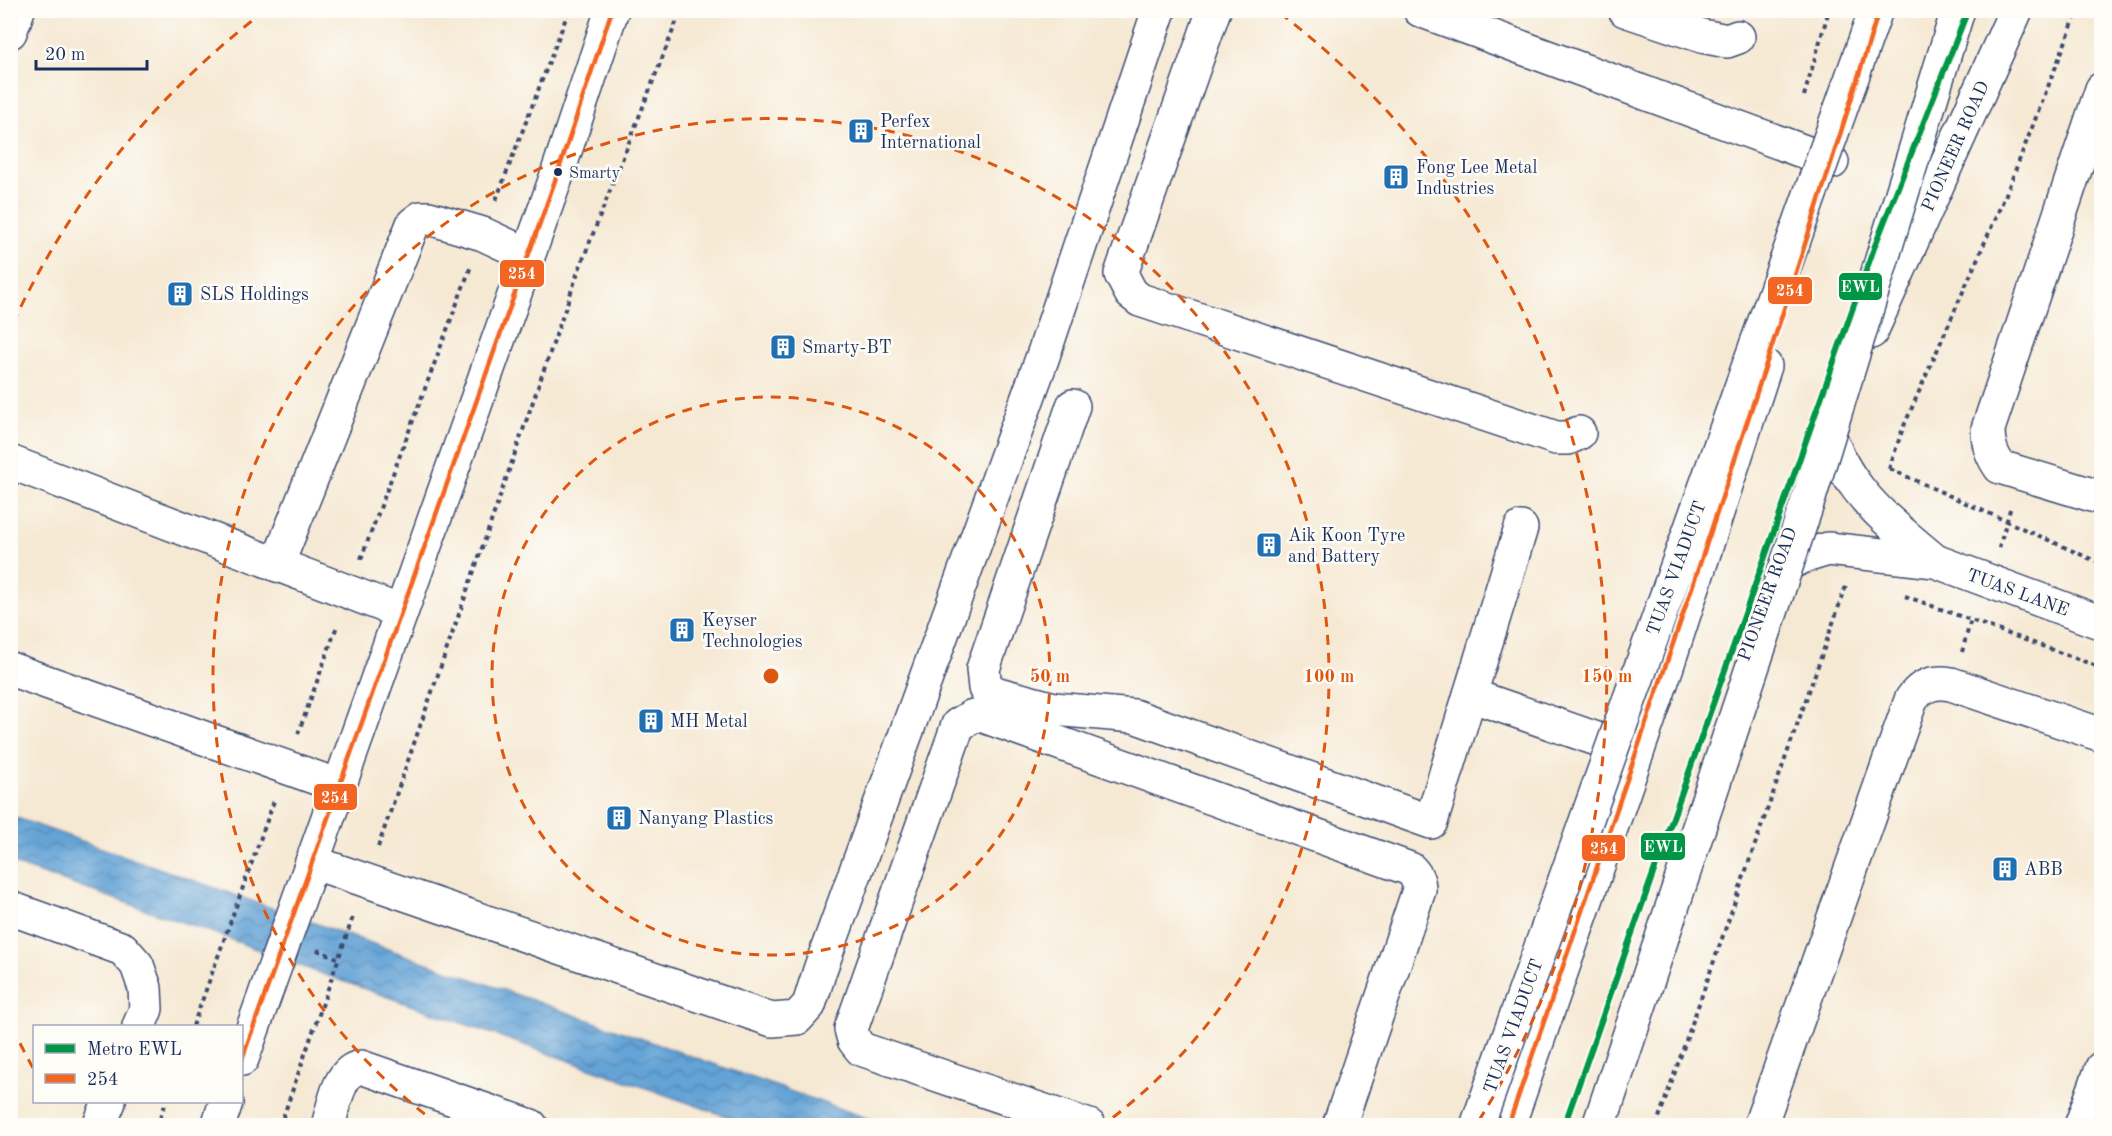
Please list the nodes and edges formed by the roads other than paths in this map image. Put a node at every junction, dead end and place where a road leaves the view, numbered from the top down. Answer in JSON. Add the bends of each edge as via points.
{"nodes":[{"id":1,"x":18,"y":10,"type":"edge"},
{"id":2,"x":612,"y":10,"type":"edge"},
{"id":3,"x":1159,"y":10,"type":"edge"},
{"id":4,"x":1214,"y":10,"type":"edge"},
{"id":5,"x":1420,"y":10,"type":"edge"},
{"id":6,"x":1625,"y":10,"type":"edge"},
{"id":7,"x":1877,"y":10,"type":"edge"},
{"id":8,"x":1958,"y":10,"type":"edge"},
{"id":9,"x":2016,"y":10,"type":"edge"},
{"id":10,"x":10,"y":32,"type":"edge"},
{"id":11,"x":1738,"y":37,"type":"dead end"},
{"id":12,"x":2102,"y":89,"type":"edge"},
{"id":13,"x":1832,"y":162,"type":"junction"},
{"id":14,"x":528,"y":255,"type":"junction"},
{"id":15,"x":1073,"y":406,"type":"dead end"},
{"id":16,"x":1827,"y":429,"type":"junction"},
{"id":17,"x":1579,"y":433,"type":"dead end"},
{"id":18,"x":10,"y":462,"type":"edge"},
{"id":19,"x":2102,"y":498,"type":"edge"},
{"id":20,"x":1521,"y":528,"type":"dead end"},
{"id":21,"x":1935,"y":561,"type":"junction"},
{"id":22,"x":277,"y":565,"type":"junction"},
{"id":23,"x":1775,"y":570,"type":"junction"},
{"id":24,"x":401,"y":612,"type":"junction"},
{"id":25,"x":2102,"y":623,"type":"edge"},
{"id":26,"x":10,"y":669,"type":"edge"},
{"id":27,"x":1470,"y":695,"type":"junction"},
{"id":28,"x":2102,"y":735,"type":"edge"},
{"id":29,"x":1637,"y":753,"type":"junction"},
{"id":30,"x":339,"y":786,"type":"junction"},
{"id":31,"x":312,"y":862,"type":"junction"},
{"id":32,"x":10,"y":908,"type":"edge"},
{"id":33,"x":139,"y":1025,"type":"edge"},
{"id":34,"x":243,"y":1056,"type":"edge"},
{"id":35,"x":2102,"y":1068,"type":"edge"},
{"id":36,"x":108,"y":1103,"type":"edge"},
{"id":37,"x":225,"y":1103,"type":"edge"},
{"id":38,"x":99,"y":1125,"type":"edge"},
{"id":39,"x":218,"y":1125,"type":"edge"},
{"id":40,"x":328,"y":1125,"type":"edge"},
{"id":41,"x":531,"y":1125,"type":"edge"},
{"id":42,"x":1089,"y":1125,"type":"edge"},
{"id":43,"x":1339,"y":1125,"type":"edge"},
{"id":44,"x":1477,"y":1125,"type":"edge"},
{"id":45,"x":1508,"y":1125,"type":"edge"},
{"id":46,"x":1582,"y":1125,"type":"edge"},
{"id":47,"x":1599,"y":1125,"type":"edge"},
{"id":48,"x":1760,"y":1125,"type":"edge"},
{"id":49,"x":2081,"y":1125,"type":"edge"}],
"edges":[{"from":1,"to":10,"type":"main road"},
{"from":2,"to":14,"type":"main road"},
{"from":3,"to":31,"type":"main road","via":[[1043,356],[809,1005],[797,1018],[772,1020]]},
{"from":4,"to":17,"type":"main road","via":[[1121,274],[1131,293],[1140,300],[1556,438]]},
{"from":5,"to":13,"type":"main road"},
{"from":6,"to":11,"type":"main road","via":[[1702,36],[1727,41]]},
{"from":7,"to":13,"type":"main road"},
{"from":7,"to":44,"type":"main road","name":"TUAS VIADUCT","bridge":true},
{"from":8,"to":47,"type":"main road","bridge":true,"via":[[1810,495]]},
{"from":9,"to":16,"type":"main road","name":"PIONEER ROAD"},
{"from":12,"to":19,"type":"main road","via":[[1988,429],[1988,444],[2000,467]]},
{"from":13,"to":29,"type":"main road"},
{"from":14,"to":22,"type":"main road","via":[[483,234],[429,218],[413,224]]},
{"from":14,"to":24,"type":"main road"},
{"from":15,"to":27,"type":"main road","via":[[982,669],[985,688],[1053,709],[1134,716],[1431,822]]},
{"from":16,"to":21,"type":"main road","name":"TUAS LANE","via":[[1855,486]]},
{"from":16,"to":23,"type":"main road","name":"PIONEER ROAD"},
{"from":18,"to":22,"type":"main road"},
{"from":20,"to":27,"type":"main road"},
{"from":21,"to":23,"type":"main road","name":"TUAS LANE","via":[[1828,549]]},
{"from":21,"to":25,"type":"main road","name":"TUAS LANE"},
{"from":22,"to":24,"type":"main road"},
{"from":23,"to":46,"type":"main road","name":"PIONEER ROAD"},
{"from":24,"to":30,"type":"main road"},
{"from":26,"to":30,"type":"main road"},
{"from":27,"to":29,"type":"main road"},
{"from":28,"to":48,"type":"main road","via":[[1952,684],[1938,682],[1917,692]]},
{"from":29,"to":45,"type":"main road"},
{"from":30,"to":31,"type":"main road"},
{"from":31,"to":34,"type":"main road"},
{"from":32,"to":33,"type":"main road","via":[[123,949],[137,965],[145,988],[146,1009]]},
{"from":35,"to":49,"type":"main road"},
{"from":36,"to":38,"type":"main road"},
{"from":37,"to":39,"type":"main road"},
{"from":40,"to":41,"type":"main road","via":[[342,1080],[346,1073],[361,1067]]},
{"from":42,"to":43,"type":"main road","via":[[861,1049],[851,1035],[958,725],[973,716],[981,715],[1415,874],[1419,890]]}]}
